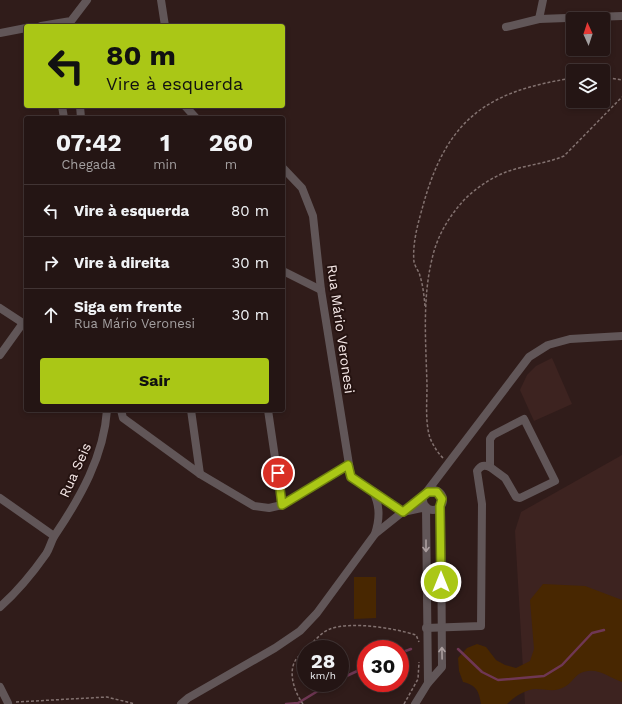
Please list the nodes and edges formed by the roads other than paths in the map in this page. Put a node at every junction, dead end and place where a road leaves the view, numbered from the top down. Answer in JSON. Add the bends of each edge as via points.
{"nodes":[{"id":1,"x":87,"y":0,"type":"edge"},
{"id":2,"x":161,"y":0,"type":"edge"},
{"id":3,"x":542,"y":0,"type":"edge"},
{"id":4,"x":622,"y":16,"type":"edge"},
{"id":5,"x":539,"y":19,"type":"junction"},
{"id":6,"x":71,"y":23,"type":"edge"},
{"id":7,"x":165,"y":24,"type":"edge"},
{"id":8,"x":506,"y":27,"type":"dead end"},
{"id":9,"x":24,"y":28,"type":"edge"},
{"id":10,"x":0,"y":33,"type":"edge"},
{"id":11,"x":187,"y":108,"type":"edge"},
{"id":12,"x":194,"y":116,"type":"edge"},
{"id":13,"x":285,"y":170,"type":"edge"},
{"id":14,"x":285,"y":272,"type":"edge"},
{"id":15,"x":321,"y":290,"type":"junction"},
{"id":16,"x":0,"y":308,"type":"edge"},
{"id":17,"x":24,"y":324,"type":"edge"},
{"id":18,"x":622,"y":336,"type":"edge"},
{"id":19,"x":0,"y":355,"type":"edge"},
{"id":20,"x":107,"y":412,"type":"edge"},
{"id":21,"x":122,"y":412,"type":"edge"},
{"id":22,"x":191,"y":412,"type":"edge"},
{"id":23,"x":268,"y":412,"type":"edge"},
{"id":24,"x":348,"y":465,"type":"junction"},
{"id":25,"x":490,"y":467,"type":"junction"},
{"id":26,"x":441,"y":473,"type":"junction"},
{"id":27,"x":200,"y":474,"type":"junction"},
{"id":28,"x":373,"y":491,"type":"junction"},
{"id":29,"x":425,"y":494,"type":"junction"},
{"id":30,"x":440,"y":494,"type":"junction"},
{"id":31,"x":0,"y":498,"type":"edge"},
{"id":32,"x":282,"y":505,"type":"junction"},
{"id":33,"x":440,"y":506,"type":"junction"},
{"id":34,"x":426,"y":508,"type":"junction"},
{"id":35,"x":403,"y":512,"type":"junction"},
{"id":36,"x":375,"y":534,"type":"junction"},
{"id":37,"x":54,"y":536,"type":"junction"},
{"id":38,"x":0,"y":607,"type":"edge"},
{"id":39,"x":426,"y":628,"type":"junction"},
{"id":40,"x":441,"y":628,"type":"junction"},
{"id":41,"x":428,"y":683,"type":"junction"},
{"id":42,"x":0,"y":687,"type":"edge"},
{"id":43,"x":8,"y":703,"type":"edge"},
{"id":44,"x":182,"y":704,"type":"edge"},
{"id":45,"x":415,"y":704,"type":"edge"}],
"edges":[{"from":1,"to":6,"type":"street"},
{"from":2,"to":7,"type":"street"},
{"from":3,"to":5,"type":"street"},
{"from":4,"to":5,"type":"street"},
{"from":5,"to":8,"type":"street"},
{"from":9,"to":10,"type":"street"},
{"from":11,"to":12,"type":"street"},
{"from":13,"to":15,"type":"street","name":"Rua Mário Veronesi","via":[[302,188],[313,216]]},
{"from":14,"to":15,"type":"street"},
{"from":15,"to":24,"type":"street","name":"Rua Mário Veronesi"},
{"from":16,"to":17,"type":"street"},
{"from":17,"to":19,"type":"street"},
{"from":18,"to":26,"type":"street","via":[[570,340],[548,345],[528,357]]},
{"from":20,"to":37,"type":"street","name":"Rua Seis","via":[[94,464],[63,525]]},
{"from":21,"to":27,"type":"street","via":[[123,418]]},
{"from":22,"to":27,"type":"street"},
{"from":23,"to":32,"type":"street"},
{"from":24,"to":28,"type":"street","name":"Rua Mário Veronesi","via":[[351,477]]},
{"from":24,"to":32,"type":"street"},
{"from":25,"to":25,"type":"street","via":[[505,478],[516,497],[520,498],[555,481],[524,419],[491,437]]},
{"from":25,"to":40,"type":"street","via":[[484,465],[477,471],[482,504],[481,626]]},
{"from":26,"to":29,"type":"street"},
{"from":26,"to":30,"type":"street"},
{"from":27,"to":32,"type":"street","via":[[254,506],[268,508]]},
{"from":28,"to":35,"type":"street","name":"Rua Mário Veronesi"},
{"from":28,"to":36,"type":"street","via":[[379,510]]},
{"from":29,"to":30,"type":"street","via":[[434,490]]},
{"from":29,"to":34,"type":"street","via":[[423,502]]},
{"from":29,"to":35,"type":"street"},
{"from":30,"to":33,"type":"street"},
{"from":31,"to":37,"type":"street"},
{"from":33,"to":34,"type":"street","via":[[436,509]]},
{"from":33,"to":40,"type":"street"},
{"from":34,"to":35,"type":"street"},
{"from":34,"to":39,"type":"street","one_way":true},
{"from":35,"to":36,"type":"street"},
{"from":36,"to":44,"type":"street","via":[[317,613],[300,631]]},
{"from":37,"to":38,"type":"street","name":"Rua Seis","via":[[47,552],[30,576]]},
{"from":39,"to":40,"type":"street"},
{"from":39,"to":41,"type":"street"},
{"from":41,"to":40,"type":"street","one_way":true,"via":[[442,667]]},
{"from":41,"to":45,"type":"street"},
{"from":42,"to":43,"type":"street"}]}
